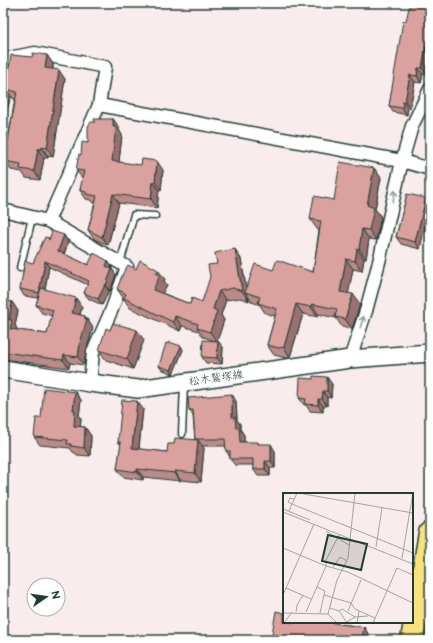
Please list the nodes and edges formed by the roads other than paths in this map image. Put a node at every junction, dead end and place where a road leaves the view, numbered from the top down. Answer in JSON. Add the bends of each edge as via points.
{"nodes":[{"id":1,"x":3,"y":59,"type":"edge"},
{"id":2,"x":430,"y":89,"type":"edge"},
{"id":3,"x":99,"y":105,"type":"junction"},
{"id":4,"x":402,"y":161,"type":"junction"},
{"id":5,"x":430,"y":169,"type":"edge"},
{"id":6,"x":3,"y":210,"type":"edge"},
{"id":7,"x":155,"y":216,"type":"dead end"},
{"id":8,"x":32,"y":218,"type":"junction"},
{"id":9,"x":48,"y":221,"type":"junction"},
{"id":10,"x":120,"y":263,"type":"junction"},
{"id":11,"x":20,"y":268,"type":"dead end"},
{"id":12,"x":430,"y":352,"type":"edge"},
{"id":13,"x":350,"y":359,"type":"junction"},
{"id":14,"x":3,"y":369,"type":"edge"},
{"id":15,"x":90,"y":383,"type":"junction"},
{"id":16,"x":184,"y":383,"type":"junction"},
{"id":17,"x":182,"y":434,"type":"dead end"},
{"id":18,"x":430,"y":533,"type":"edge"},
{"id":19,"x":412,"y":640,"type":"edge"}],
"edges":[{"from":1,"to":3,"type":"street","via":[[35,53],[105,67]]},
{"from":2,"to":4,"type":"street","via":[[412,126]]},
{"from":3,"to":4,"type":"street"},
{"from":3,"to":9,"type":"street"},
{"from":4,"to":5,"type":"street"},
{"from":13,"to":4,"type":"street","one_way":true,"via":[[379,262]]},
{"from":6,"to":8,"type":"street"},
{"from":7,"to":10,"type":"lane","via":[[134,215]]},
{"from":8,"to":9,"type":"street"},
{"from":8,"to":11,"type":"lane"},
{"from":9,"to":10,"type":"street"},
{"from":10,"to":15,"type":"street","via":[[127,268],[93,352]]},
{"from":12,"to":13,"type":"main road","name":"松木鷲塚線"},
{"from":13,"to":16,"type":"main road","name":"松木鷲塚線"},
{"from":14,"to":15,"type":"main road","name":"松木鷲塚線"},
{"from":15,"to":16,"type":"main road","name":"松木鷲塚線","via":[[138,389]]},
{"from":16,"to":17,"type":"lane"},
{"from":18,"to":19,"type":"highway"}]}
